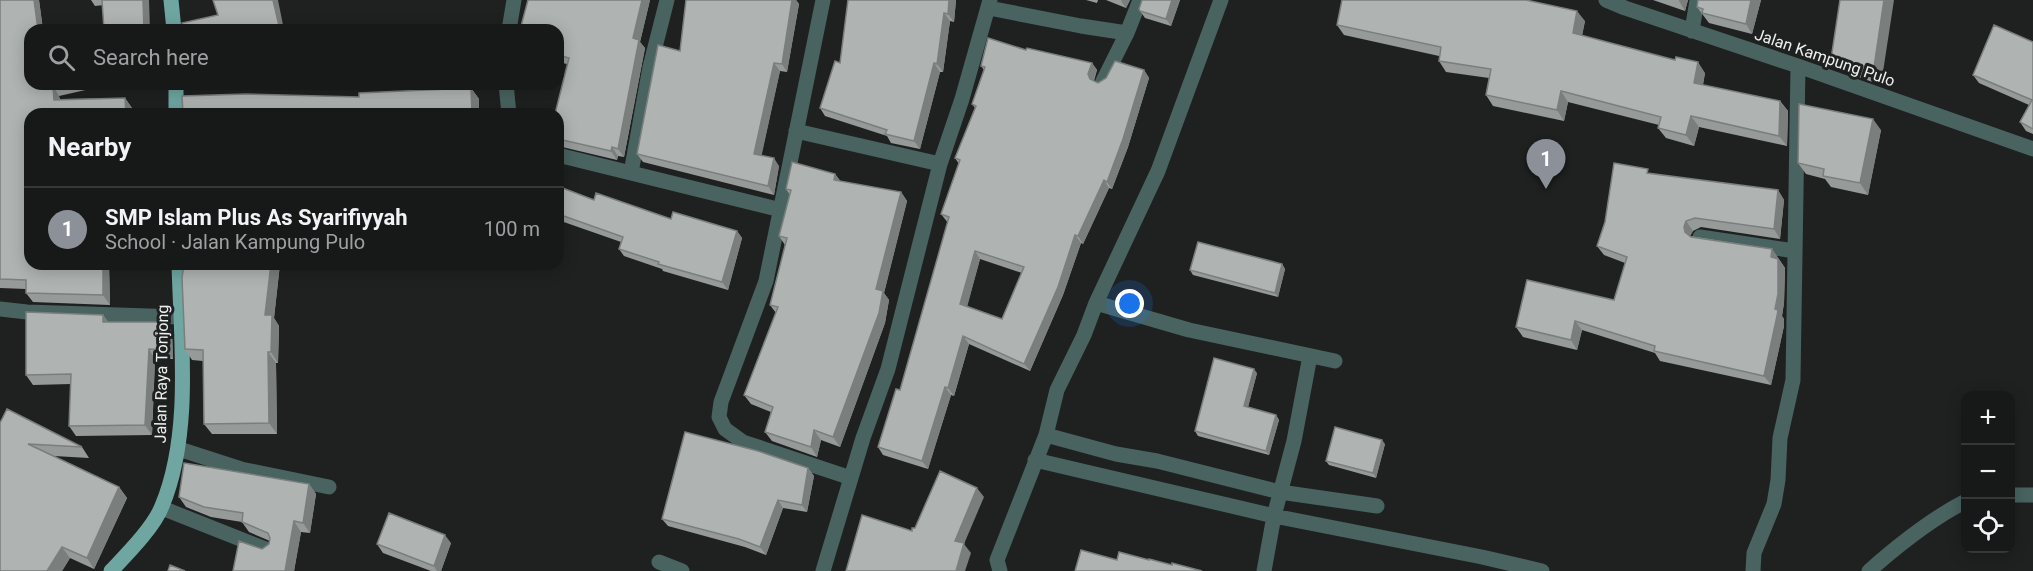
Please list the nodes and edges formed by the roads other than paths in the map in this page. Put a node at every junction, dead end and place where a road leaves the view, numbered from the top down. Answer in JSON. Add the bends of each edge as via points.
{"nodes":[{"id":1,"x":171,"y":0,"type":"edge"},
{"id":2,"x":514,"y":0,"type":"edge"},
{"id":3,"x":667,"y":0,"type":"edge"},
{"id":4,"x":823,"y":0,"type":"edge"},
{"id":5,"x":1140,"y":0,"type":"edge"},
{"id":6,"x":1221,"y":0,"type":"edge"},
{"id":7,"x":1606,"y":0,"type":"edge"},
{"id":8,"x":1697,"y":0,"type":"edge"},
{"id":9,"x":990,"y":4,"type":"edge"},
{"id":10,"x":173,"y":24,"type":"edge"},
{"id":11,"x":510,"y":24,"type":"edge"},
{"id":12,"x":1692,"y":32,"type":"junction"},
{"id":13,"x":1127,"y":33,"type":"junction"},
{"id":14,"x":1798,"y":66,"type":"junction"},
{"id":15,"x":1102,"y":81,"type":"edge"},
{"id":16,"x":176,"y":90,"type":"edge"},
{"id":17,"x":507,"y":90,"type":"edge"},
{"id":18,"x":176,"y":108,"type":"edge"},
{"id":19,"x":509,"y":108,"type":"edge"},
{"id":20,"x":796,"y":131,"type":"junction"},
{"id":21,"x":2033,"y":149,"type":"edge"},
{"id":22,"x":564,"y":156,"type":"edge"},
{"id":23,"x":940,"y":164,"type":"junction"},
{"id":24,"x":631,"y":173,"type":"junction"},
{"id":25,"x":781,"y":210,"type":"junction"},
{"id":26,"x":1700,"y":237,"type":"edge"},
{"id":27,"x":1795,"y":250,"type":"junction"},
{"id":28,"x":179,"y":270,"type":"edge"},
{"id":29,"x":1096,"y":303,"type":"junction"},
{"id":30,"x":0,"y":309,"type":"edge"},
{"id":31,"x":180,"y":317,"type":"junction"},
{"id":32,"x":1310,"y":356,"type":"junction"},
{"id":33,"x":1335,"y":361,"type":"dead end"},
{"id":34,"x":1046,"y":435,"type":"junction"},
{"id":35,"x":179,"y":449,"type":"junction"},
{"id":36,"x":1035,"y":460,"type":"junction"},
{"id":37,"x":851,"y":478,"type":"junction"},
{"id":38,"x":329,"y":487,"type":"dead end"},
{"id":39,"x":1280,"y":492,"type":"junction"},
{"id":40,"x":2015,"y":495,"type":"edge"},
{"id":41,"x":2033,"y":495,"type":"edge"},
{"id":42,"x":1961,"y":503,"type":"edge"},
{"id":43,"x":1377,"y":506,"type":"dead end"},
{"id":44,"x":162,"y":508,"type":"junction"},
{"id":45,"x":1274,"y":516,"type":"junction"},
{"id":46,"x":268,"y":550,"type":"edge"},
{"id":47,"x":659,"y":562,"type":"dead end"},
{"id":48,"x":111,"y":571,"type":"edge"},
{"id":49,"x":682,"y":571,"type":"edge"},
{"id":50,"x":823,"y":571,"type":"edge"},
{"id":51,"x":1000,"y":571,"type":"edge"},
{"id":52,"x":1264,"y":571,"type":"edge"},
{"id":53,"x":1542,"y":571,"type":"edge"},
{"id":54,"x":1753,"y":571,"type":"edge"},
{"id":55,"x":1869,"y":571,"type":"edge"}],
"edges":[{"from":1,"to":10,"type":"main road"},
{"from":2,"to":11,"type":"street"},
{"from":3,"to":24,"type":"street"},
{"from":4,"to":20,"type":"street"},
{"from":5,"to":13,"type":"street"},
{"from":6,"to":29,"type":"street","via":[[1158,171]]},
{"from":7,"to":12,"type":"street","name":"Jalan Kampung Pulo"},
{"from":8,"to":12,"type":"street"},
{"from":9,"to":13,"type":"street"},
{"from":9,"to":23,"type":"street"},
{"from":12,"to":14,"type":"street","name":"Jalan Kampung Pulo"},
{"from":13,"to":15,"type":"street"},
{"from":14,"to":21,"type":"street","name":"Jalan Kampung Pulo"},
{"from":14,"to":27,"type":"street"},
{"from":16,"to":18,"type":"main road"},
{"from":17,"to":19,"type":"street"},
{"from":20,"to":23,"type":"street"},
{"from":20,"to":25,"type":"street"},
{"from":22,"to":24,"type":"street"},
{"from":23,"to":37,"type":"street","via":[[888,369]]},
{"from":24,"to":25,"type":"street"},
{"from":25,"to":37,"type":"street","via":[[765,281],[719,417],[725,429],[743,442]]},
{"from":26,"to":27,"type":"street"},
{"from":27,"to":54,"type":"street","via":[[1793,380],[1780,438],[1774,504],[1754,554]]},
{"from":28,"to":31,"type":"main road","name":"Jalan Raya Tonjong"},
{"from":29,"to":32,"type":"street","via":[[1189,330]]},
{"from":29,"to":34,"type":"street","via":[[1057,390]]},
{"from":30,"to":31,"type":"street"},
{"from":31,"to":35,"type":"main road","name":"Jalan Raya Tonjong"},
{"from":32,"to":33,"type":"street"},
{"from":32,"to":39,"type":"street"},
{"from":34,"to":36,"type":"street"},
{"from":34,"to":39,"type":"street"},
{"from":35,"to":38,"type":"street","via":[[241,469]]},
{"from":35,"to":44,"type":"main road","name":"Jalan Raya Tonjong"},
{"from":36,"to":45,"type":"street"},
{"from":36,"to":51,"type":"street","via":[[997,560]]},
{"from":37,"to":50,"type":"street"},
{"from":39,"to":43,"type":"street"},
{"from":39,"to":45,"type":"street"},
{"from":40,"to":41,"type":"street"},
{"from":42,"to":55,"type":"street"},
{"from":44,"to":46,"type":"street"},
{"from":44,"to":48,"type":"main road","name":"Jalan Raya Tonjong"},
{"from":45,"to":52,"type":"street"},
{"from":45,"to":53,"type":"street"},
{"from":47,"to":49,"type":"street"}]}
